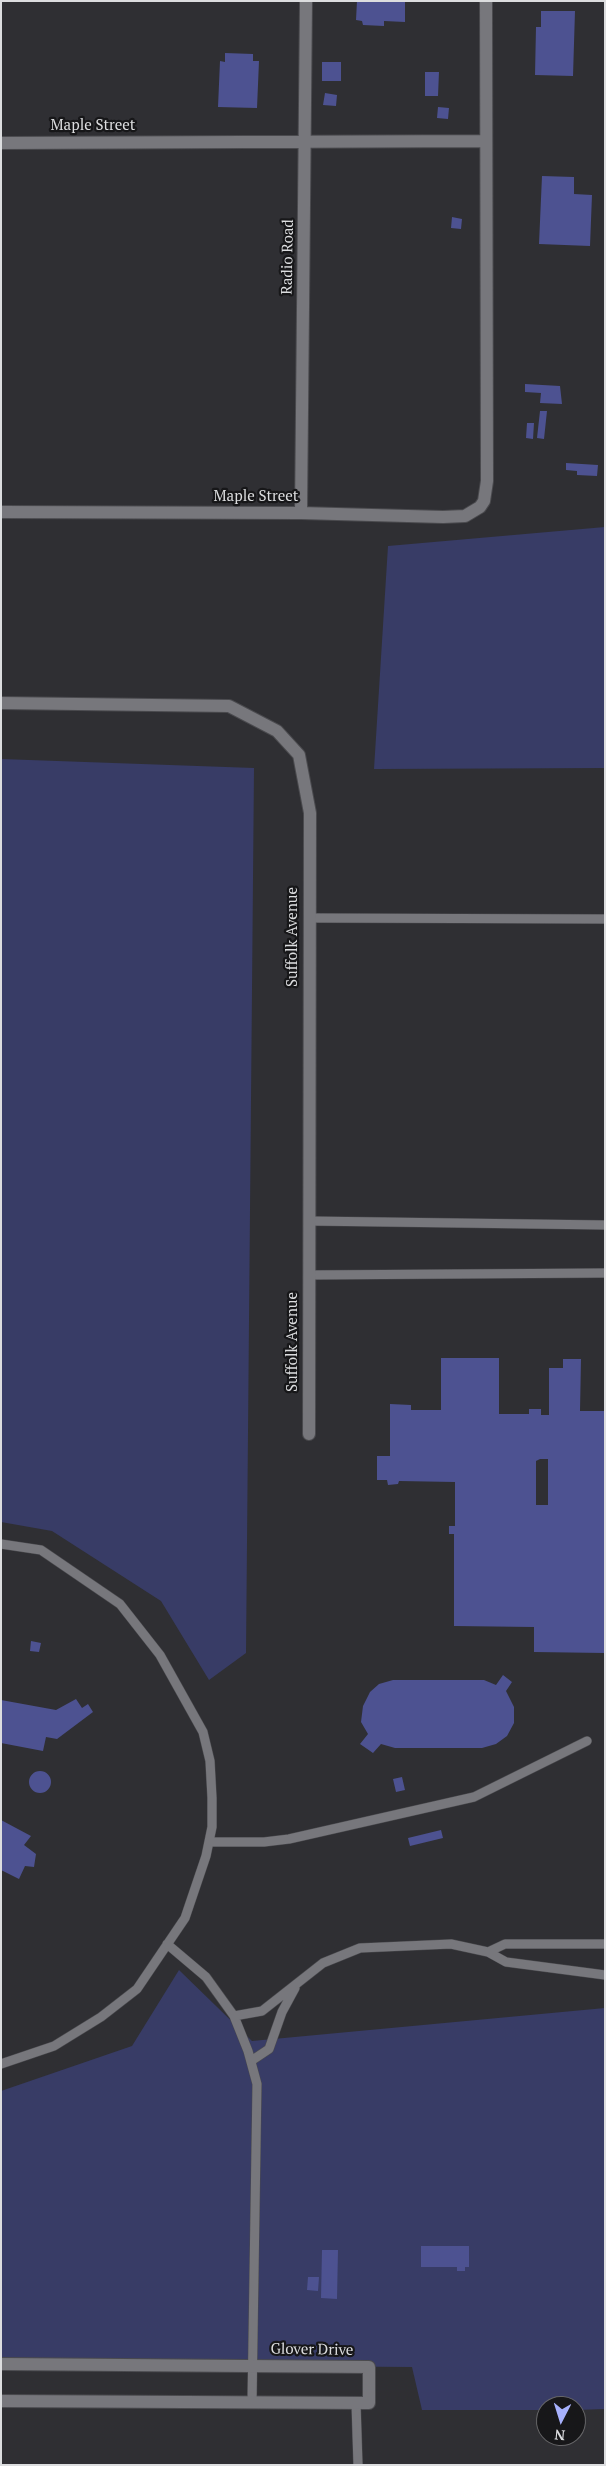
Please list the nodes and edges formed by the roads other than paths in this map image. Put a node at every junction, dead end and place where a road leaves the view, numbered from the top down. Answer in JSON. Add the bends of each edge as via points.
{"nodes":[{"id":1,"x":306,"y":1,"type":"edge"},
{"id":2,"x":486,"y":1,"type":"edge"},
{"id":3,"x":485,"y":141,"type":"junction"},
{"id":4,"x":1,"y":142,"type":"edge"},
{"id":5,"x":306,"y":142,"type":"junction"},
{"id":6,"x":1,"y":512,"type":"edge"},
{"id":7,"x":301,"y":513,"type":"junction"},
{"id":8,"x":1,"y":703,"type":"edge"},
{"id":9,"x":310,"y":918,"type":"junction"},
{"id":10,"x":605,"y":919,"type":"edge"},
{"id":11,"x":309,"y":1221,"type":"junction"},
{"id":12,"x":605,"y":1225,"type":"edge"},
{"id":13,"x":605,"y":1273,"type":"edge"},
{"id":14,"x":309,"y":1275,"type":"junction"},
{"id":15,"x":309,"y":1434,"type":"dead end"},
{"id":16,"x":1,"y":1544,"type":"edge"},
{"id":17,"x":587,"y":1741,"type":"dead end"},
{"id":18,"x":209,"y":1842,"type":"junction"},
{"id":19,"x":167,"y":1944,"type":"junction"},
{"id":20,"x":605,"y":1944,"type":"edge"},
{"id":21,"x":488,"y":1952,"type":"junction"},
{"id":22,"x":605,"y":1974,"type":"edge"},
{"id":23,"x":297,"y":1983,"type":"junction"},
{"id":24,"x":234,"y":2016,"type":"junction"},
{"id":25,"x":251,"y":2061,"type":"junction"},
{"id":26,"x":1,"y":2064,"type":"edge"},
{"id":27,"x":1,"y":2364,"type":"edge"},
{"id":28,"x":252,"y":2366,"type":"junction"},
{"id":29,"x":1,"y":2401,"type":"edge"},
{"id":30,"x":252,"y":2402,"type":"junction"},
{"id":31,"x":356,"y":2403,"type":"junction"},
{"id":32,"x":358,"y":2465,"type":"edge"}],
"edges":[{"from":1,"to":5,"type":"street","name":"Radio Road"},
{"from":2,"to":3,"type":"street","name":"Maple Street"},
{"from":3,"to":5,"type":"street","name":"Maple Street"},
{"from":3,"to":7,"type":"street","name":"Maple Street","via":[[487,480],[484,501],[465,516]]},
{"from":4,"to":5,"type":"street","name":"Maple Street"},
{"from":5,"to":7,"type":"street","name":"Radio Road"},
{"from":6,"to":7,"type":"street","name":"Maple Street"},
{"from":8,"to":9,"type":"street","name":"Suffolk Avenue","via":[[229,706],[277,731],[299,755],[310,813]]},
{"from":9,"to":10,"type":"lane"},
{"from":9,"to":11,"type":"street","name":"Suffolk Avenue"},
{"from":11,"to":12,"type":"lane"},
{"from":11,"to":14,"type":"street","name":"Suffolk Avenue"},
{"from":13,"to":14,"type":"lane"},
{"from":14,"to":15,"type":"street","name":"Suffolk Avenue"},
{"from":16,"to":18,"type":"lane","via":[[41,1550],[120,1604],[160,1655],[203,1732],[210,1761],[212,1827]]},
{"from":17,"to":18,"type":"lane","via":[[474,1798],[289,1839]]},
{"from":18,"to":19,"type":"lane","via":[[185,1918]]},
{"from":19,"to":24,"type":"lane","via":[[206,1976]]},
{"from":19,"to":26,"type":"lane","via":[[137,1988],[100,2017],[54,2046]]},
{"from":20,"to":21,"type":"lane","via":[[505,1944]]},
{"from":21,"to":22,"type":"lane","via":[[506,1962]]},
{"from":21,"to":23,"type":"lane","via":[[451,1944],[360,1948],[323,1963]]},
{"from":23,"to":24,"type":"lane","via":[[262,2011]]},
{"from":23,"to":25,"type":"lane","via":[[269,2049]]},
{"from":24,"to":25,"type":"lane"},
{"from":25,"to":28,"type":"lane","via":[[257,2084]]},
{"from":27,"to":28,"type":"street","name":"Glover Drive"},
{"from":28,"to":30,"type":"lane"},
{"from":28,"to":31,"type":"street","name":"Glover Drive","via":[[369,2367],[369,2403]]},
{"from":29,"to":30,"type":"street"},
{"from":30,"to":31,"type":"street"},
{"from":31,"to":32,"type":"lane"}]}
